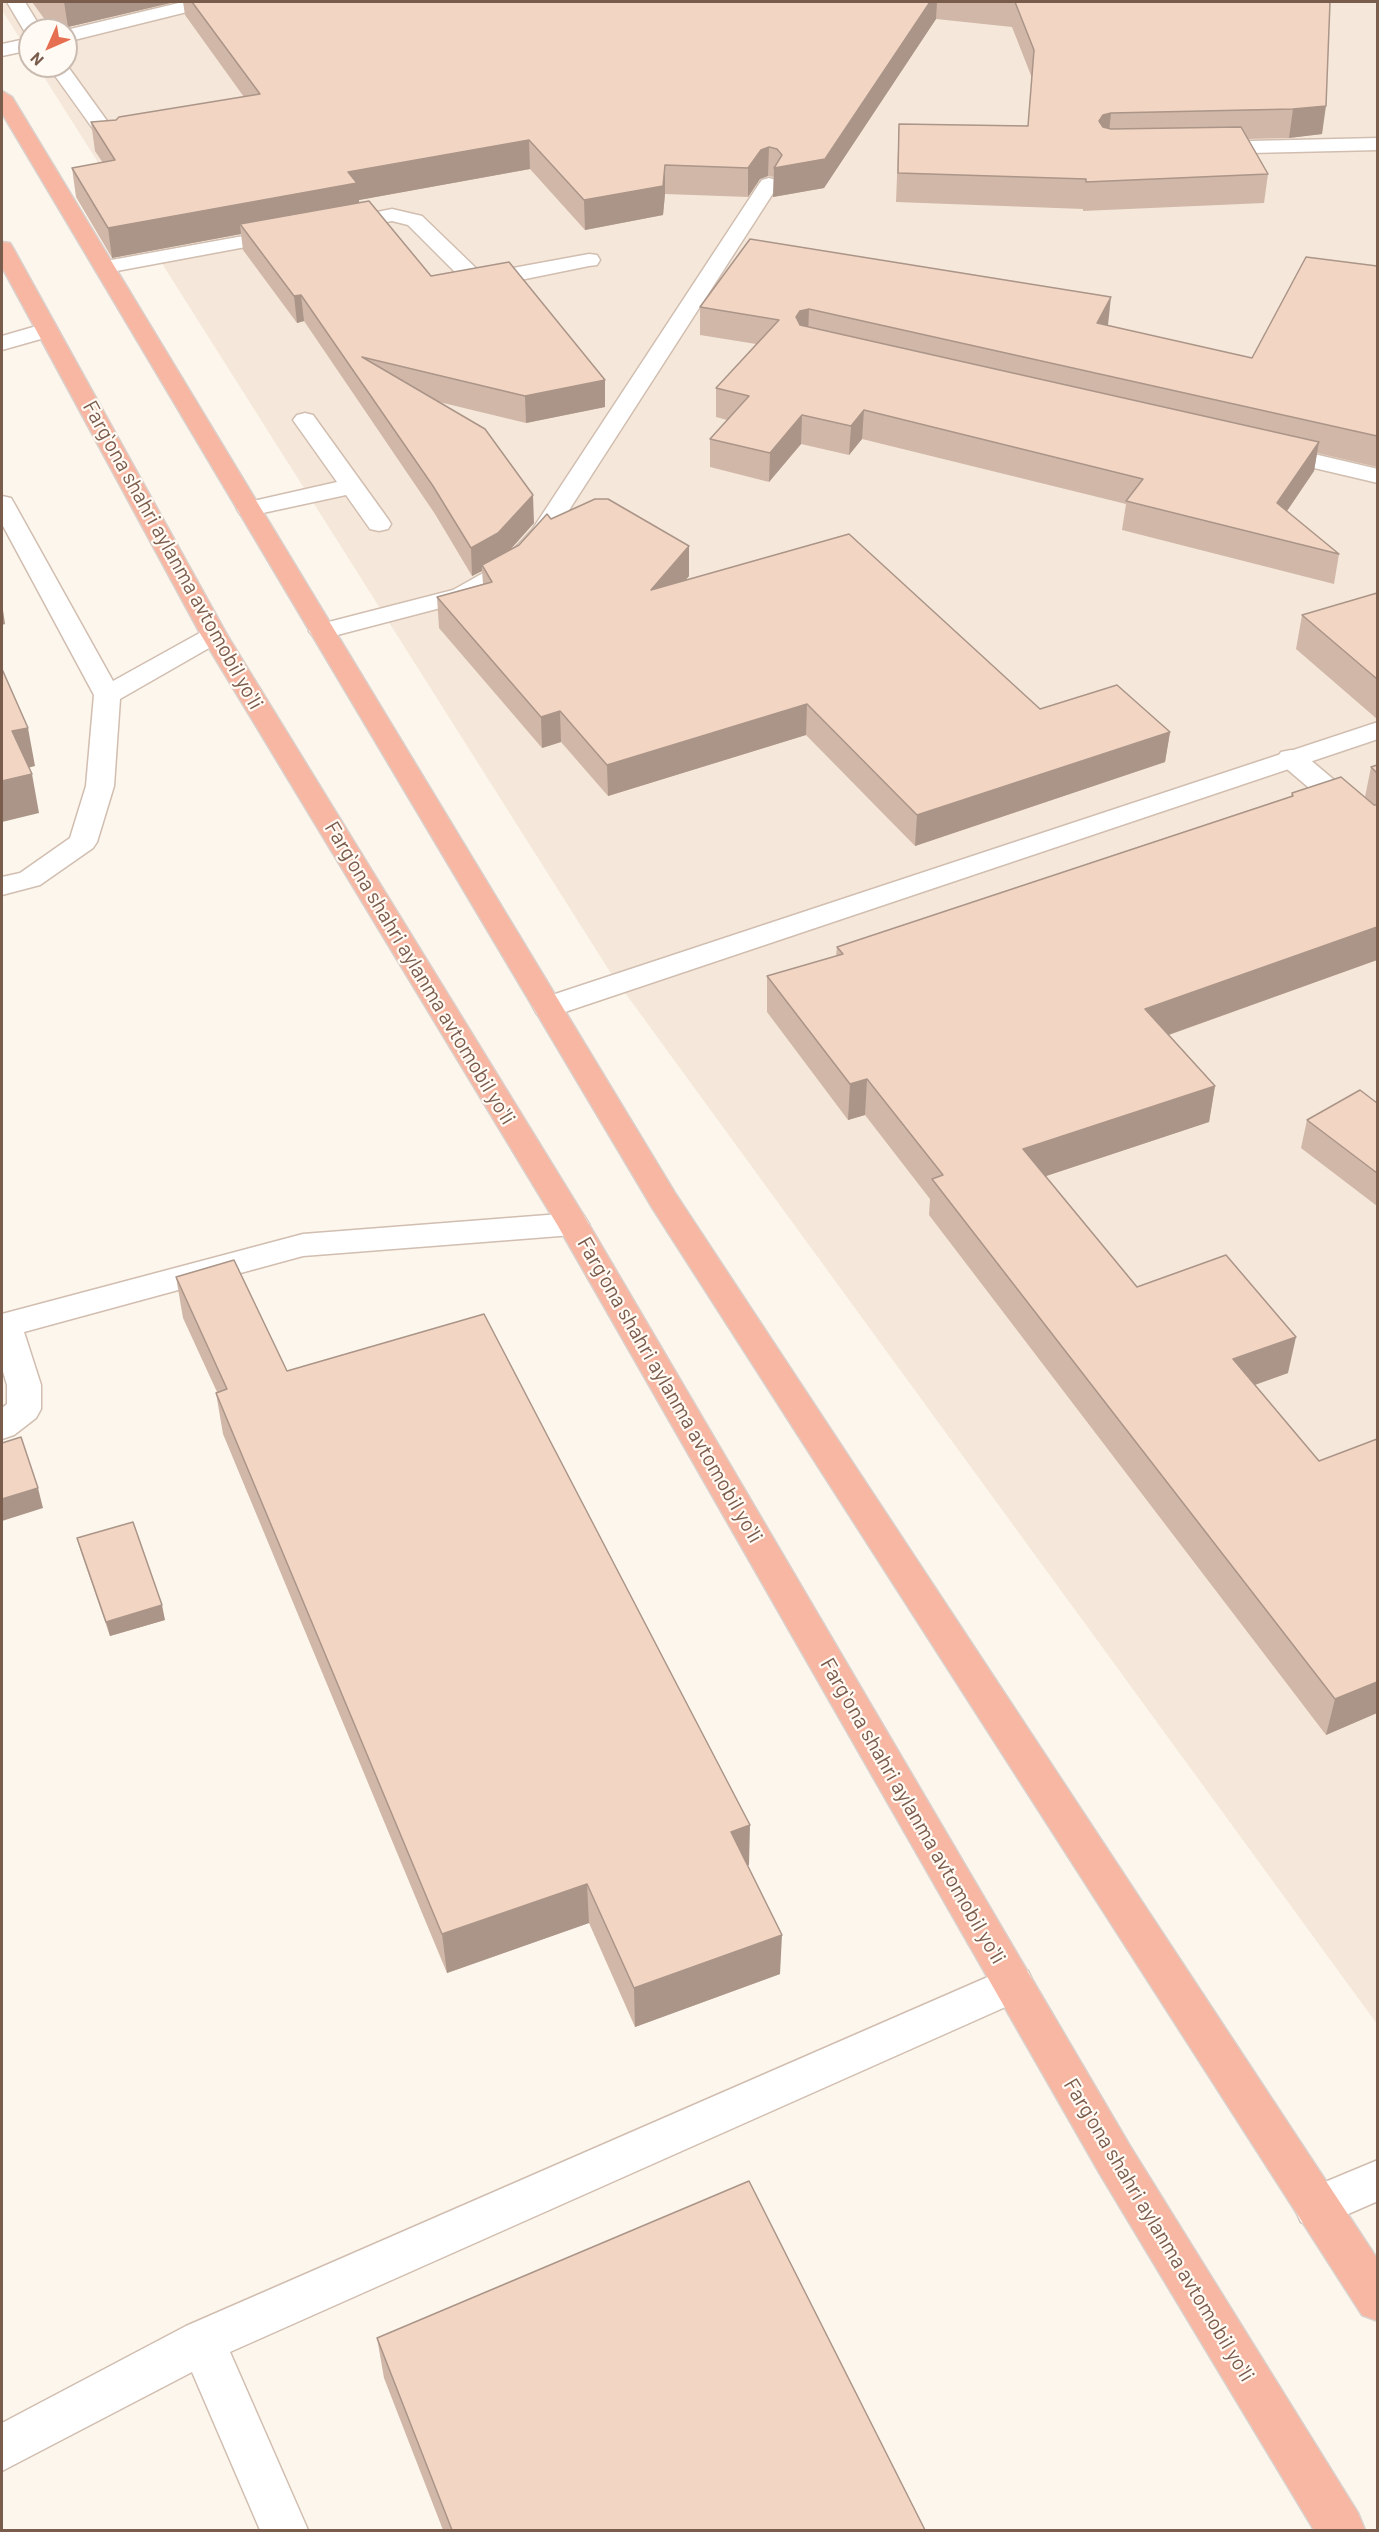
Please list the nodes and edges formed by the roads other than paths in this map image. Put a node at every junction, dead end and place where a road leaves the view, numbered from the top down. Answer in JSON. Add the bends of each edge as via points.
{"nodes":[{"id":1,"x":16,"y":2,"type":"edge"},
{"id":2,"x":204,"y":2,"type":"edge"},
{"id":3,"x":26,"y":18,"type":"edge"},
{"id":4,"x":78,"y":33,"type":"edge"},
{"id":5,"x":18,"y":47,"type":"edge"},
{"id":6,"x":2,"y":50,"type":"edge"},
{"id":7,"x":67,"y":78,"type":"edge"},
{"id":8,"x":2,"y":97,"type":"edge"},
{"id":9,"x":113,"y":143,"type":"edge"},
{"id":10,"x":1377,"y":144,"type":"edge"},
{"id":11,"x":1190,"y":148,"type":"edge"},
{"id":12,"x":769,"y":184,"type":"edge"},
{"id":13,"x":2,"y":248,"type":"edge"},
{"id":14,"x":589,"y":260,"type":"dead end"},
{"id":15,"x":106,"y":267,"type":"junction"},
{"id":16,"x":47,"y":330,"type":"junction"},
{"id":17,"x":2,"y":343,"type":"edge"},
{"id":18,"x":305,"y":420,"type":"dead end"},
{"id":19,"x":1250,"y":446,"type":"edge"},
{"id":20,"x":1377,"y":476,"type":"edge"},
{"id":21,"x":352,"y":486,"type":"junction"},
{"id":22,"x":2,"y":502,"type":"edge"},
{"id":23,"x":249,"y":509,"type":"junction"},
{"id":24,"x":379,"y":524,"type":"dead end"},
{"id":25,"x":322,"y":631,"type":"junction"},
{"id":26,"x":214,"y":635,"type":"junction"},
{"id":27,"x":107,"y":695,"type":"junction"},
{"id":28,"x":1377,"y":730,"type":"edge"},
{"id":29,"x":1291,"y":758,"type":"junction"},
{"id":30,"x":1377,"y":832,"type":"edge"},
{"id":31,"x":2,"y":886,"type":"edge"},
{"id":32,"x":548,"y":1007,"type":"junction"},
{"id":33,"x":573,"y":1224,"type":"junction"},
{"id":34,"x":3,"y":1321,"type":"edge"},
{"id":35,"x":2,"y":1426,"type":"edge"},
{"id":36,"x":1013,"y":1984,"type":"junction"},
{"id":37,"x":1377,"y":2180,"type":"edge"},
{"id":38,"x":1316,"y":2207,"type":"junction"},
{"id":39,"x":1377,"y":2300,"type":"edge"},
{"id":40,"x":202,"y":2342,"type":"junction"},
{"id":41,"x":2,"y":2448,"type":"edge"},
{"id":42,"x":284,"y":2530,"type":"edge"},
{"id":43,"x":1341,"y":2530,"type":"edge"}],
"edges":[{"from":1,"to":3,"type":"street"},
{"from":2,"to":4,"type":"street"},
{"from":5,"to":6,"type":"street"},
{"from":7,"to":9,"type":"street"},
{"from":8,"to":15,"type":"highway"},
{"from":10,"to":11,"type":"street"},
{"from":12,"to":25,"type":"street","via":[[541,535],[510,568],[462,595]]},
{"from":13,"to":16,"type":"highway","name":"Fargʻona shahri aylanma avtomobil yoʻli"},
{"from":14,"to":15,"type":"street","via":[[491,279],[472,276],[415,220],[392,215]]},
{"from":15,"to":23,"type":"highway"},
{"from":16,"to":17,"type":"street"},
{"from":16,"to":26,"type":"highway","name":"Fargʻona shahri aylanma avtomobil yoʻli"},
{"from":18,"to":21,"type":"street"},
{"from":19,"to":20,"type":"street"},
{"from":21,"to":23,"type":"street"},
{"from":21,"to":24,"type":"street"},
{"from":22,"to":27,"type":"street"},
{"from":23,"to":25,"type":"highway"},
{"from":25,"to":32,"type":"highway"},
{"from":26,"to":27,"type":"street"},
{"from":26,"to":33,"type":"highway","name":"Fargʻona shahri aylanma avtomobil yoʻli"},
{"from":27,"to":31,"type":"street","via":[[100,786],[82,842],[30,879]]},
{"from":28,"to":29,"type":"street"},
{"from":29,"to":30,"type":"street"},
{"from":29,"to":32,"type":"street"},
{"from":32,"to":38,"type":"highway","via":[[664,1201]]},
{"from":33,"to":34,"type":"street","via":[[303,1245]]},
{"from":33,"to":36,"type":"highway","name":"Fargʻona shahri aylanma avtomobil yoʻli"},
{"from":34,"to":35,"type":"street","via":[[24,1385],[24,1409]]},
{"from":36,"to":40,"type":"street"},
{"from":36,"to":43,"type":"highway","name":"Fargʻona shahri aylanma avtomobil yoʻli","via":[[1115,2160]]},
{"from":37,"to":38,"type":"street"},
{"from":38,"to":39,"type":"highway"},
{"from":40,"to":41,"type":"street"},
{"from":40,"to":42,"type":"street"}]}
